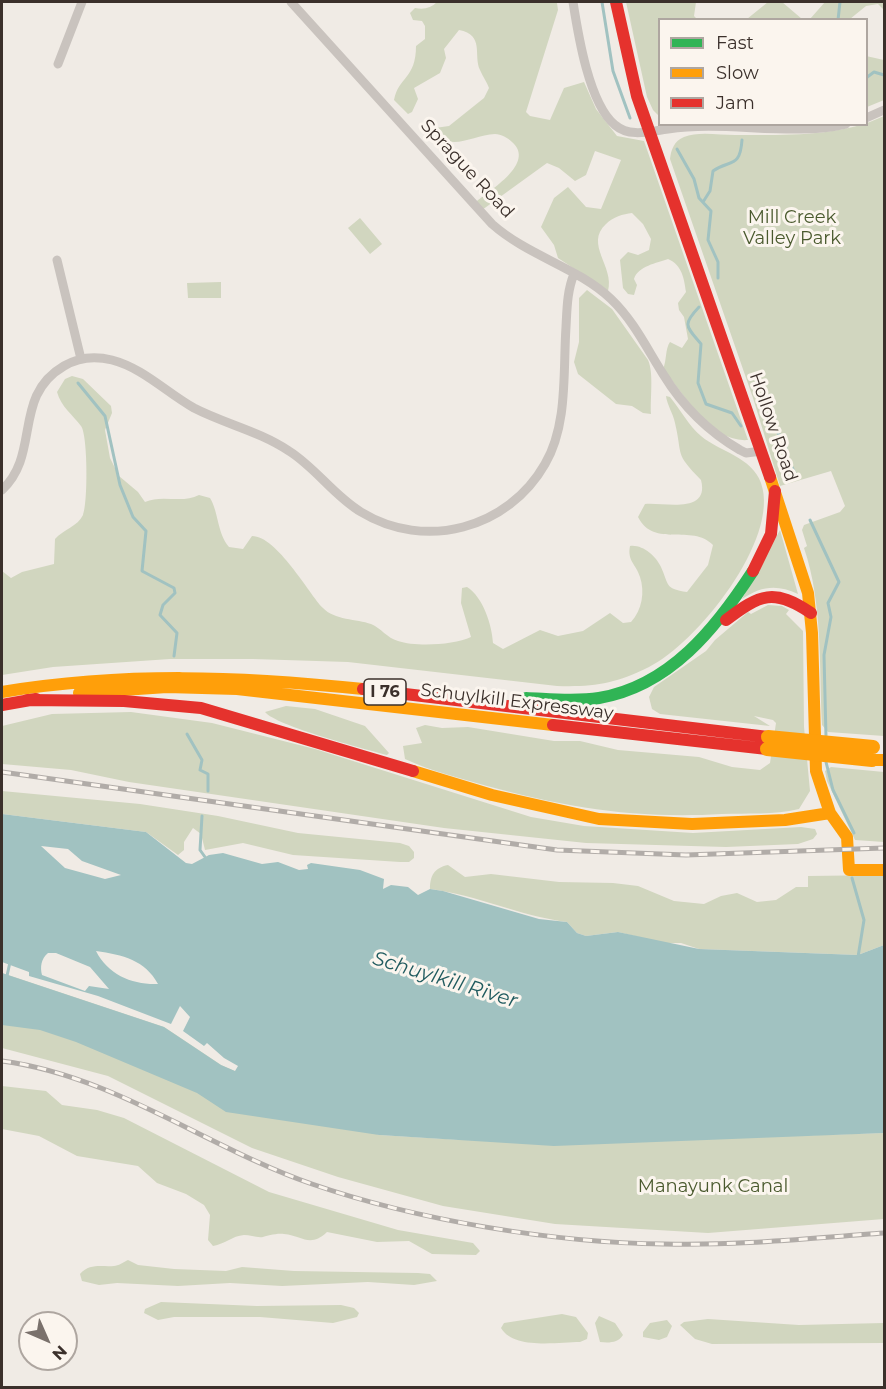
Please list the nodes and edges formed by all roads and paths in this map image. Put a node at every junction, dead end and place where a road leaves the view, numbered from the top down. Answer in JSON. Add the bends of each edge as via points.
{"nodes":[{"id":1,"x":82,"y":2,"type":"edge"},
{"id":2,"x":291,"y":2,"type":"edge"},
{"id":3,"x":573,"y":2,"type":"edge"},
{"id":4,"x":616,"y":2,"type":"edge"},
{"id":5,"x":58,"y":64,"type":"dead end"},
{"id":6,"x":885,"y":110,"type":"edge"},
{"id":7,"x":868,"y":118,"type":"edge"},
{"id":8,"x":836,"y":126,"type":"edge"},
{"id":9,"x":650,"y":132,"type":"junction"},
{"id":10,"x":57,"y":260,"type":"dead end"},
{"id":11,"x":574,"y":274,"type":"junction"},
{"id":12,"x":81,"y":359,"type":"junction"},
{"id":13,"x":762,"y":451,"type":"junction"},
{"id":14,"x":2,"y":490,"type":"edge"},
{"id":15,"x":775,"y":491,"type":"junction"},
{"id":16,"x":811,"y":613,"type":"junction"},
{"id":17,"x":705,"y":638,"type":"junction"},
{"id":18,"x":2,"y":692,"type":"edge"},
{"id":19,"x":395,"y":693,"type":"junction"},
{"id":20,"x":27,"y":700,"type":"junction"},
{"id":21,"x":2,"y":705,"type":"edge"},
{"id":22,"x":767,"y":743,"type":"junction"},
{"id":23,"x":879,"y":754,"type":"edge"},
{"id":24,"x":830,"y":813,"type":"junction"},
{"id":25,"x":885,"y":870,"type":"edge"}],
"edges":[{"from":1,"to":5,"type":"street"},
{"from":2,"to":11,"type":"street","name":"Sprague Road","via":[[492,224],[519,245]]},
{"from":3,"to":9,"type":"street","via":[[581,50],[605,115],[625,132]]},
{"from":4,"to":9,"type":"main road","name":"Hollow Road","via":[[633,83]]},
{"from":6,"to":7,"type":"street"},
{"from":8,"to":9,"type":"street","via":[[681,127]]},
{"from":9,"to":13,"type":"main road","name":"Hollow Road"},
{"from":10,"to":12,"type":"street"},
{"from":11,"to":12,"type":"street","via":[[567,298],[560,426],[552,452],[538,477],[513,502],[490,518],[454,530],[407,530],[371,518],[273,441],[193,407],[124,363],[104,358]]},
{"from":11,"to":13,"type":"street","name":"Sprague Road","via":[[604,292],[622,310],[672,388],[706,425],[740,450]]},
{"from":12,"to":14,"type":"street","via":[[63,367],[40,388],[30,409],[18,469]]},
{"from":13,"to":15,"type":"main road","name":"Hollow Road"},
{"from":15,"to":16,"type":"main road","name":"Hollow Road","via":[[802,569]]},
{"from":15,"to":17,"type":"main road","via":[[773,527],[762,558]]},
{"from":16,"to":17,"type":"main road","via":[[785,596],[763,596]]},
{"from":16,"to":24,"type":"main road","name":"Hollow Road","via":[[816,771]]},
{"from":17,"to":19,"type":"main road","via":[[656,678],[597,699]]},
{"from":18,"to":19,"type":"main road","name":"Schuylkill Expressway","number":"I 76","via":[[89,678],[176,674],[264,678]]},
{"from":19,"to":22,"type":"main road","name":"Schuylkill Expressway","number":"I 76"},
{"from":20,"to":21,"type":"main road","name":"Schuylkill Expressway","number":"I 76"},
{"from":20,"to":22,"type":"main road","name":"Schuylkill Expressway","number":"I 76","via":[[132,688],[237,689]]},
{"from":20,"to":24,"type":"main road","via":[[124,701],[201,708],[492,795],[599,819],[702,824],[785,820]]},
{"from":22,"to":23,"type":"main road","name":"Schuylkill Expressway","number":"I 76","bridge":true},
{"from":24,"to":25,"type":"main road","name":"Hollow Road","via":[[847,837],[849,870]]}]}
